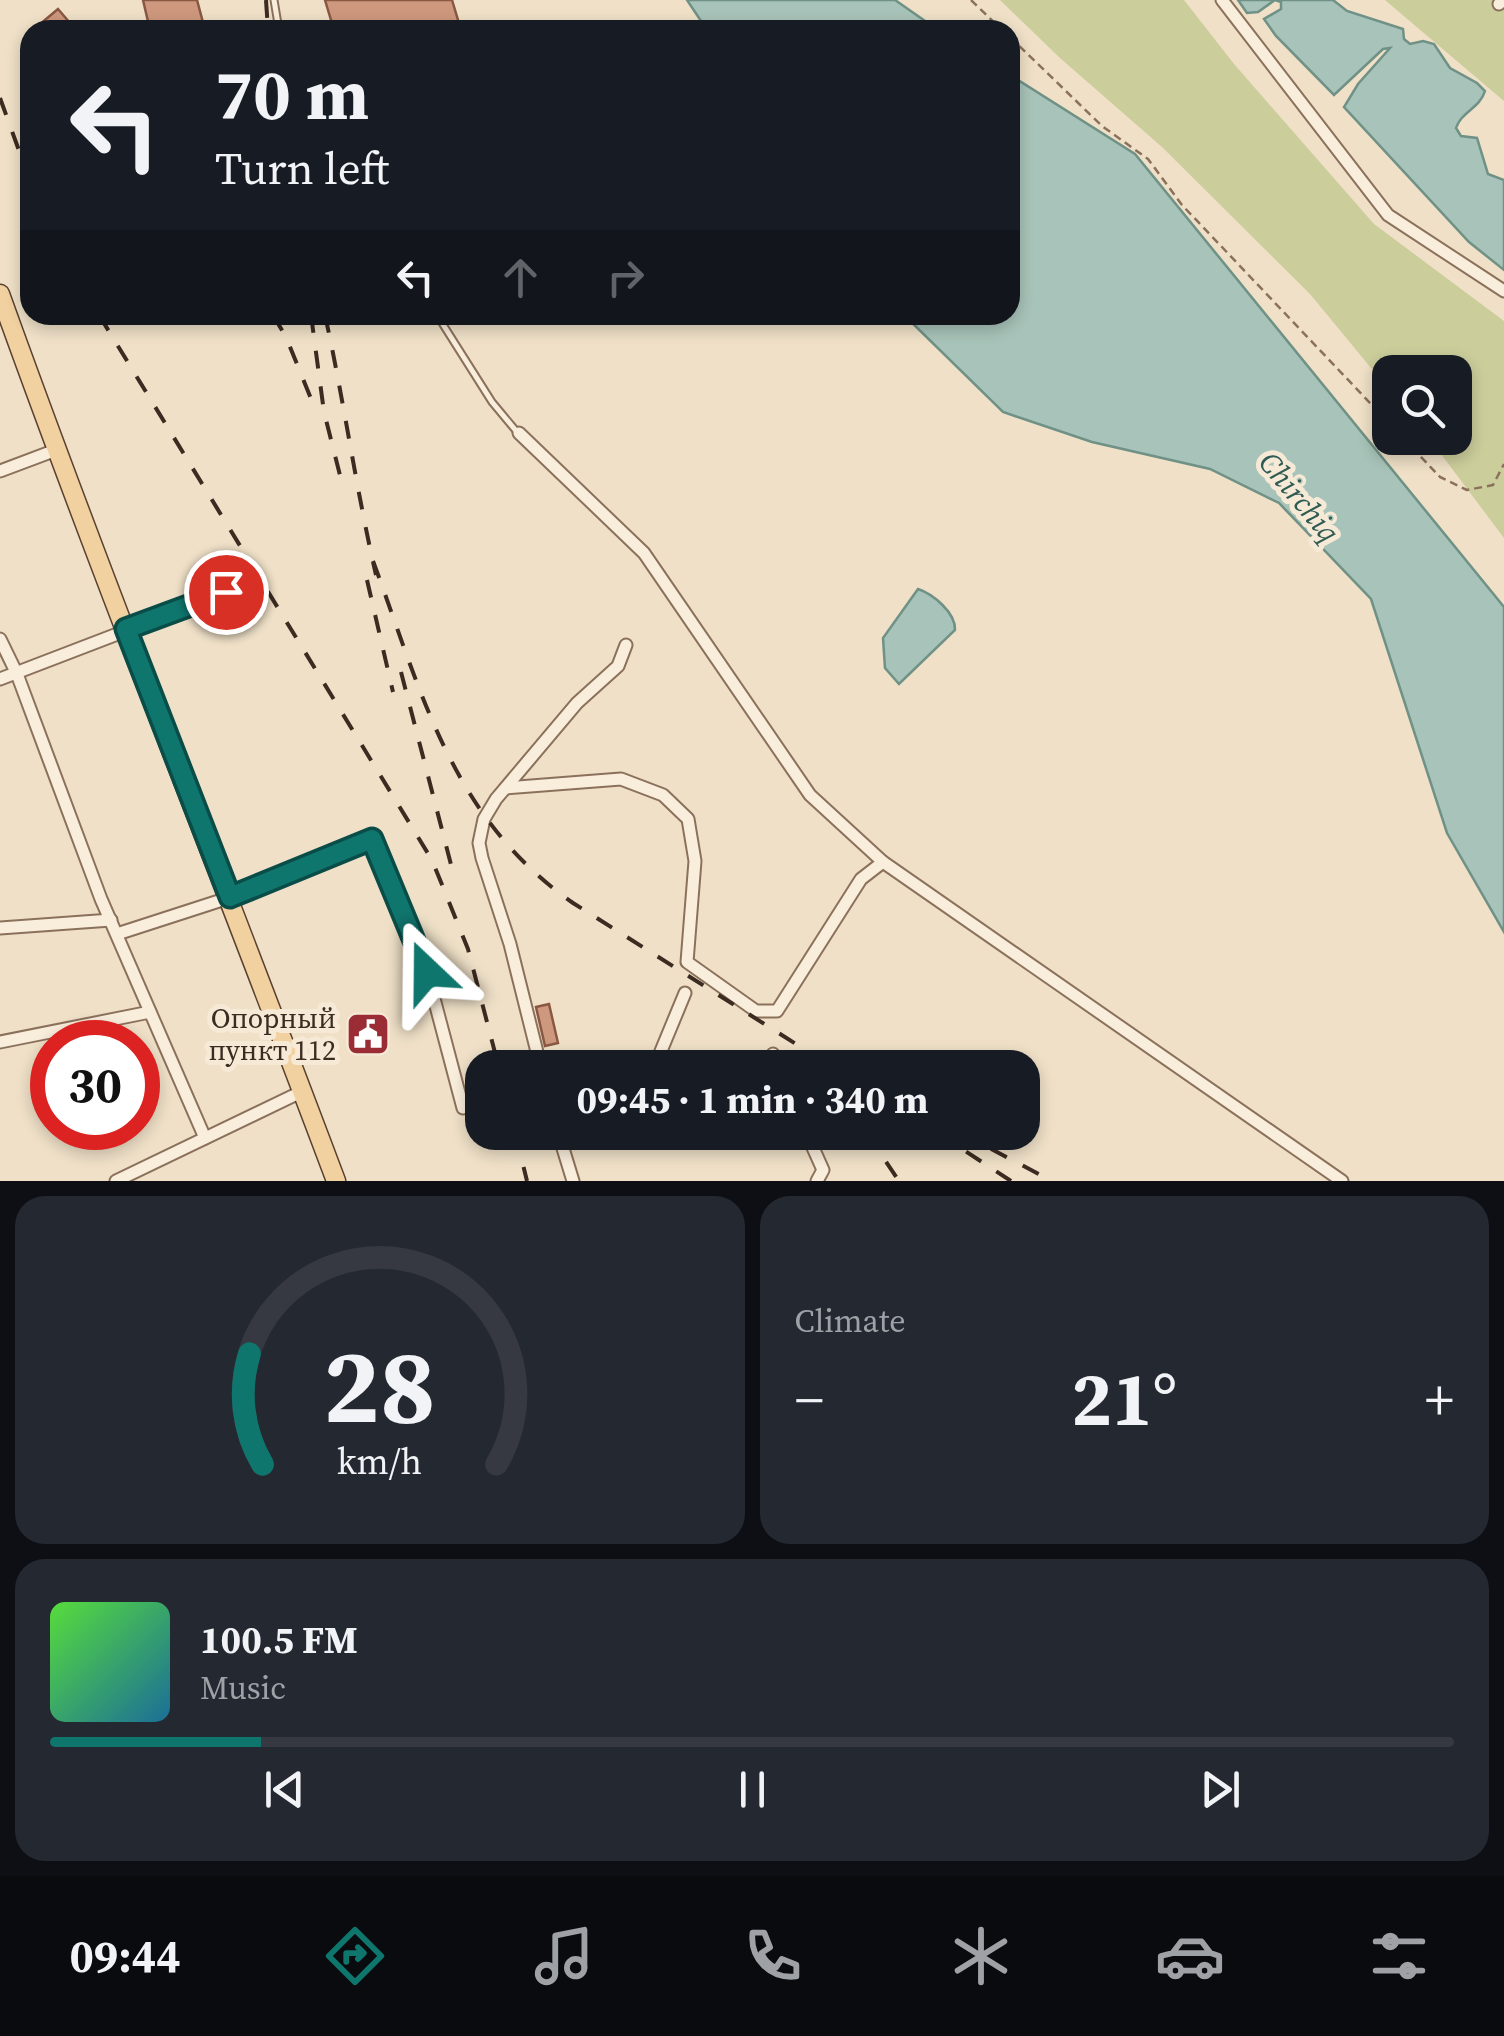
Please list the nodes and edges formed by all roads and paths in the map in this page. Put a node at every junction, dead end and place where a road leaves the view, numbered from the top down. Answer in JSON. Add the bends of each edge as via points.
{"nodes":[{"id":1,"x":971,"y":0,"type":"edge"},
{"id":2,"x":1222,"y":0,"type":"edge"},
{"id":3,"x":992,"y":20,"type":"edge"},
{"id":4,"x":1020,"y":48,"type":"edge"},
{"id":5,"x":1504,"y":290,"type":"edge"},
{"id":6,"x":0,"y":294,"type":"edge"},
{"id":7,"x":0,"y":324,"type":"edge"},
{"id":8,"x":443,"y":325,"type":"edge"},
{"id":9,"x":1372,"y":405,"type":"edge"},
{"id":10,"x":519,"y":433,"type":"joint"},
{"id":11,"x":52,"y":451,"type":"junction"},
{"id":12,"x":1419,"y":455,"type":"edge"},
{"id":13,"x":1504,"y":464,"type":"edge"},
{"id":14,"x":0,"y":471,"type":"edge"},
{"id":15,"x":226,"y":592,"type":"dead end"},
{"id":16,"x":120,"y":631,"type":"junction"},
{"id":17,"x":0,"y":638,"type":"edge"},
{"id":18,"x":626,"y":645,"type":"dead end"},
{"id":19,"x":17,"y":674,"type":"junction"},
{"id":20,"x":0,"y":679,"type":"edge"},
{"id":21,"x":506,"y":788,"type":"junction"},
{"id":22,"x":883,"y":862,"type":"junction"},
{"id":23,"x":224,"y":899,"type":"junction"},
{"id":24,"x":110,"y":920,"type":"junction"},
{"id":25,"x":0,"y":928,"type":"edge"},
{"id":26,"x":117,"y":934,"type":"junction"},
{"id":27,"x":684,"y":994,"type":"dead end"},
{"id":28,"x":150,"y":1012,"type":"junction"},
{"id":29,"x":0,"y":1042,"type":"edge"},
{"id":30,"x":536,"y":1050,"type":"edge"},
{"id":31,"x":661,"y":1050,"type":"edge"},
{"id":32,"x":297,"y":1094,"type":"junction"},
{"id":33,"x":464,"y":1108,"type":"dead end"},
{"id":34,"x":205,"y":1138,"type":"junction"},
{"id":35,"x":564,"y":1150,"type":"edge"},
{"id":36,"x":814,"y":1150,"type":"edge"},
{"id":37,"x":116,"y":1181,"type":"edge"},
{"id":38,"x":324,"y":1181,"type":"edge"},
{"id":39,"x":336,"y":1181,"type":"edge"},
{"id":40,"x":573,"y":1181,"type":"edge"},
{"id":41,"x":817,"y":1181,"type":"edge"},
{"id":42,"x":1342,"y":1181,"type":"edge"}],
"edges":[{"from":1,"to":3,"type":"path"},
{"from":2,"to":5,"type":"street","via":[[1388,214]]},
{"from":4,"to":9,"type":"path","via":[[1102,126],[1148,159],[1182,205]]},
{"from":6,"to":11,"type":"main road"},
{"from":7,"to":11,"type":"main road"},
{"from":8,"to":10,"type":"lane"},
{"from":10,"to":22,"type":"street","via":[[644,554],[810,796]]},
{"from":11,"to":14,"type":"street"},
{"from":11,"to":16,"type":"main road"},
{"from":12,"to":13,"type":"path","via":[[1440,477],[1467,490],[1492,485]]},
{"from":15,"to":16,"type":"street"},
{"from":16,"to":19,"type":"street"},
{"from":16,"to":23,"type":"main road"},
{"from":17,"to":19,"type":"street"},
{"from":18,"to":21,"type":"street","via":[[618,666],[577,703]]},
{"from":19,"to":20,"type":"street"},
{"from":19,"to":24,"type":"street"},
{"from":21,"to":22,"type":"street","via":[[621,779],[664,795],[688,820],[695,860],[687,962],[756,1011],[777,1011],[860,880]]},
{"from":21,"to":30,"type":"street","via":[[484,819],[480,843]]},
{"from":22,"to":42,"type":"street"},
{"from":23,"to":26,"type":"street"},
{"from":23,"to":32,"type":"main road"},
{"from":23,"to":33,"type":"street","via":[[372,839],[427,972]]},
{"from":24,"to":25,"type":"street"},
{"from":24,"to":26,"type":"street"},
{"from":26,"to":28,"type":"street"},
{"from":27,"to":31,"type":"street"},
{"from":28,"to":29,"type":"street"},
{"from":28,"to":34,"type":"street"},
{"from":32,"to":34,"type":"street"},
{"from":32,"to":38,"type":"main road"},
{"from":32,"to":39,"type":"main road"},
{"from":34,"to":37,"type":"street"},
{"from":35,"to":40,"type":"street"},
{"from":36,"to":41,"type":"street","via":[[822,1170]]}]}
